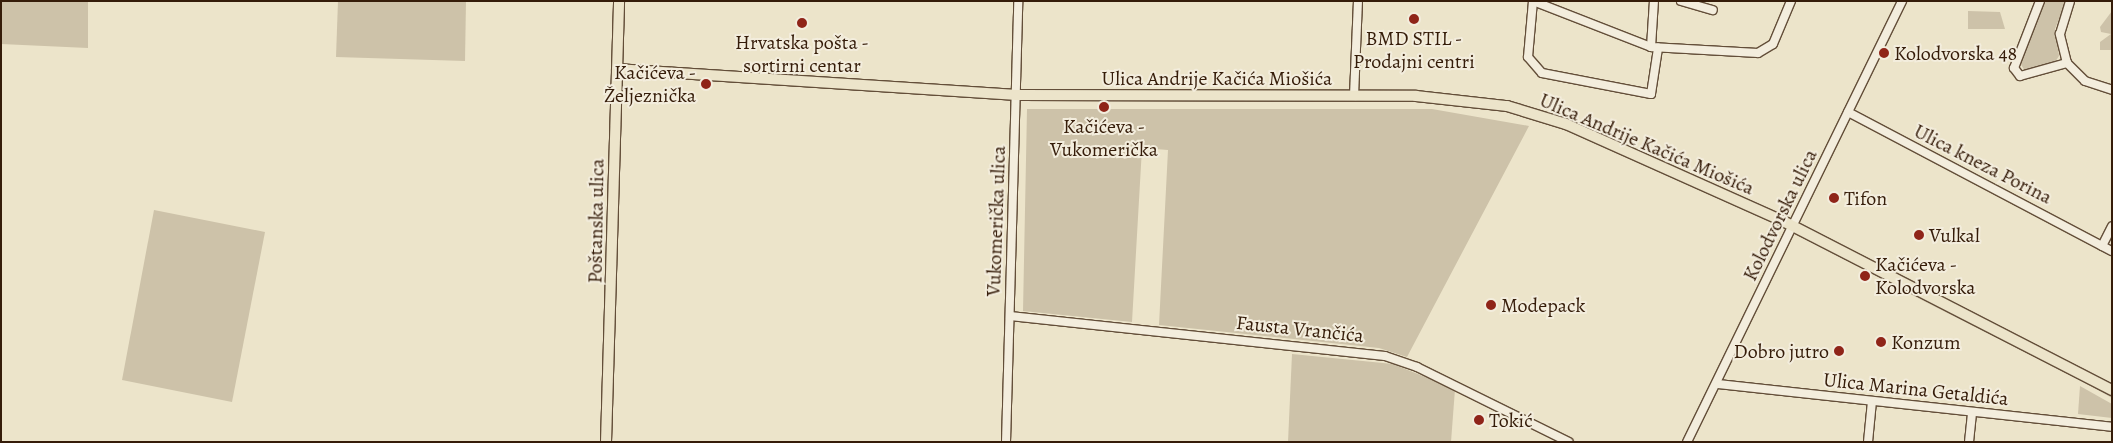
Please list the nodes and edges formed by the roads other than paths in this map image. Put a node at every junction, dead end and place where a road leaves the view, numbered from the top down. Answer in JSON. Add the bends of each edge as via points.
{"nodes":[{"id":1,"x":619,"y":1,"type":"edge"},
{"id":2,"x":1018,"y":1,"type":"edge"},
{"id":3,"x":1358,"y":1,"type":"edge"},
{"id":4,"x":1533,"y":1,"type":"edge"},
{"id":5,"x":1654,"y":1,"type":"edge"},
{"id":6,"x":1681,"y":1,"type":"edge"},
{"id":7,"x":1791,"y":1,"type":"edge"},
{"id":8,"x":1902,"y":1,"type":"edge"},
{"id":9,"x":2040,"y":1,"type":"edge"},
{"id":10,"x":2070,"y":1,"type":"edge"},
{"id":11,"x":1713,"y":10,"type":"dead end"},
{"id":12,"x":1654,"y":48,"type":"junction"},
{"id":13,"x":2067,"y":63,"type":"junction"},
{"id":14,"x":617,"y":69,"type":"junction"},
{"id":15,"x":2112,"y":90,"type":"edge"},
{"id":16,"x":1016,"y":95,"type":"junction"},
{"id":17,"x":1354,"y":96,"type":"junction"},
{"id":18,"x":1848,"y":112,"type":"junction"},
{"id":19,"x":1792,"y":226,"type":"junction"},
{"id":20,"x":2112,"y":226,"type":"edge"},
{"id":21,"x":2102,"y":246,"type":"junction"},
{"id":22,"x":2112,"y":251,"type":"edge"},
{"id":23,"x":1010,"y":316,"type":"junction"},
{"id":24,"x":1718,"y":384,"type":"junction"},
{"id":25,"x":2112,"y":390,"type":"edge"},
{"id":26,"x":1872,"y":401,"type":"junction"},
{"id":27,"x":1972,"y":412,"type":"junction"},
{"id":28,"x":2112,"y":427,"type":"edge"},
{"id":29,"x":606,"y":442,"type":"edge"},
{"id":30,"x":1006,"y":442,"type":"edge"},
{"id":31,"x":1569,"y":442,"type":"edge"},
{"id":32,"x":1687,"y":442,"type":"edge"},
{"id":33,"x":1868,"y":442,"type":"edge"},
{"id":34,"x":1969,"y":442,"type":"edge"}],
"edges":[{"from":1,"to":14,"type":"main road","name":"Poštanska ulica"},
{"from":2,"to":16,"type":"street","name":"Vukomerička ulica"},
{"from":3,"to":17,"type":"street"},
{"from":4,"to":12,"type":"street"},
{"from":4,"to":12,"type":"street","via":[[1528,56],[1542,73],[1651,94]]},
{"from":5,"to":12,"type":"street"},
{"from":6,"to":11,"type":"street"},
{"from":7,"to":12,"type":"street","via":[[1770,48],[1758,53]]},
{"from":8,"to":18,"type":"street","name":"Kolodvorska ulica"},
{"from":9,"to":13,"type":"street","via":[[2015,70],[2024,76]]},
{"from":10,"to":13,"type":"street","via":[[2060,34]]},
{"from":13,"to":15,"type":"street","via":[[2085,81]]},
{"from":14,"to":16,"type":"main road","name":"Ulica Andrije Kačića Miošića"},
{"from":14,"to":29,"type":"main road","name":"Poštanska ulica"},
{"from":16,"to":17,"type":"main road","name":"Ulica Andrije Kačića Miošića"},
{"from":16,"to":23,"type":"street","name":"Vukomerička ulica"},
{"from":17,"to":19,"type":"main road","name":"Ulica Andrije Kačića Miošića","via":[[1448,97],[1537,114]]},
{"from":18,"to":19,"type":"street","name":"Kolodvorska ulica"},
{"from":18,"to":21,"type":"street","name":"Ulica kneza Porina"},
{"from":19,"to":24,"type":"street","name":"Kolodvorska ulica"},
{"from":19,"to":25,"type":"main road","name":"Ulica Andrije Kačića Miošića"},
{"from":20,"to":21,"type":"street"},
{"from":21,"to":22,"type":"street","name":"Ulica kneza Porina"},
{"from":23,"to":30,"type":"street","name":"Vukomerička ulica"},
{"from":23,"to":31,"type":"street","name":"Fausta Vrančića","via":[[1385,356],[1422,369]]},
{"from":24,"to":26,"type":"street","name":"Ulica Marina Getaldića"},
{"from":24,"to":32,"type":"street","name":"Kolodvorska ulica"},
{"from":26,"to":27,"type":"street","name":"Ulica Marina Getaldića"},
{"from":26,"to":33,"type":"street"},
{"from":27,"to":28,"type":"street","name":"Ulica Marina Getaldića"},
{"from":27,"to":34,"type":"street"}]}
